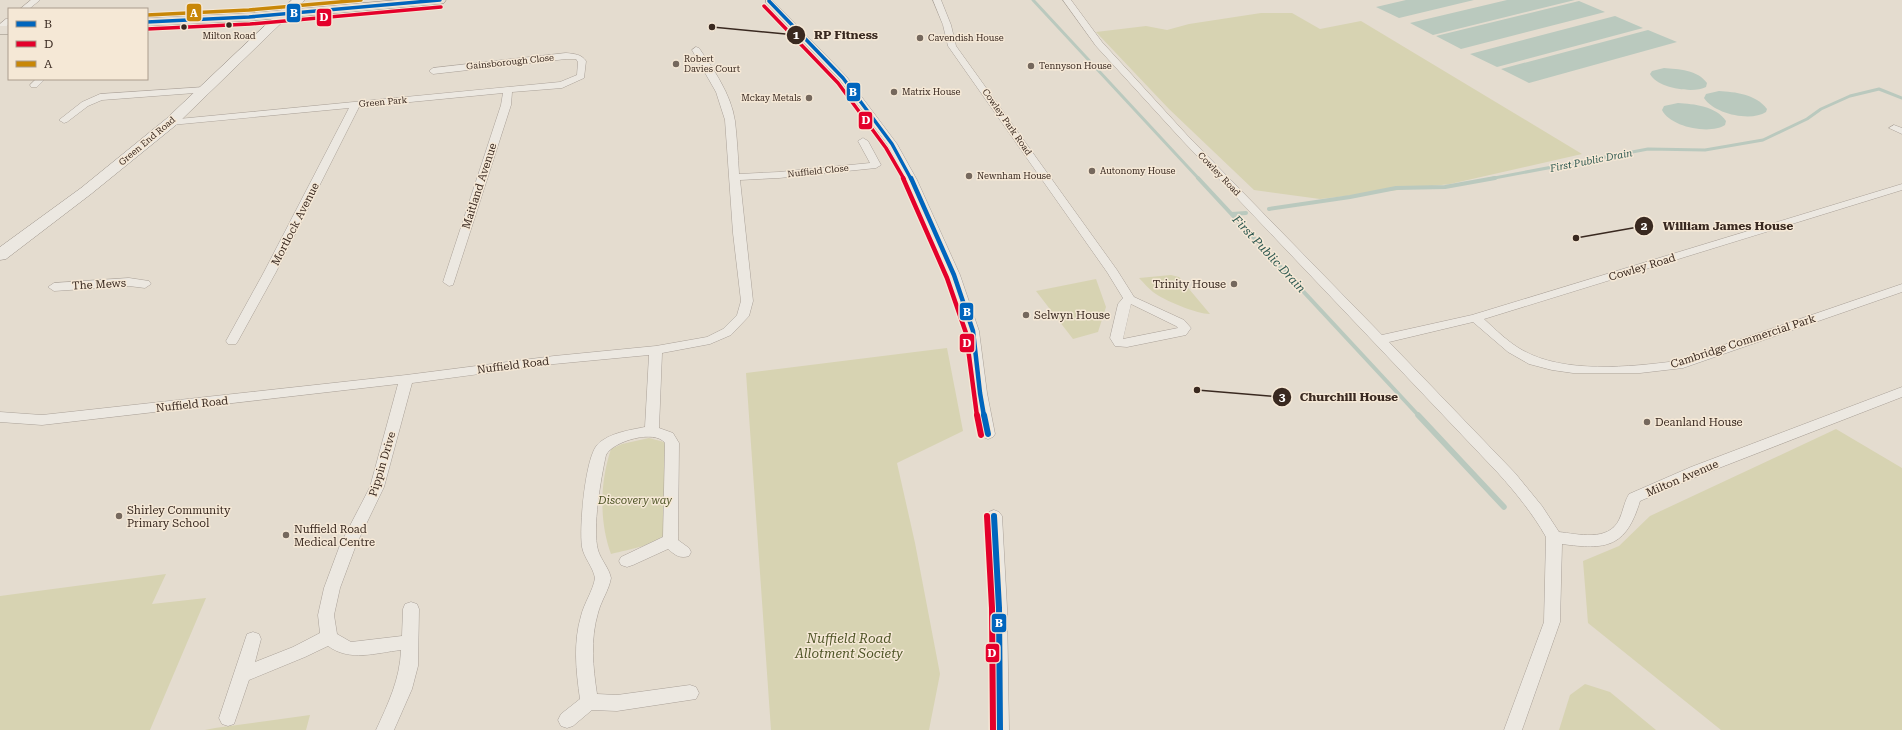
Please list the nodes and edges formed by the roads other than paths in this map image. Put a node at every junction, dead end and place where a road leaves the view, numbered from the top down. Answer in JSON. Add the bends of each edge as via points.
{"nodes":[{"id":1,"x":36,"y":0,"type":"edge"},
{"id":2,"x":299,"y":0,"type":"edge"},
{"id":3,"x":440,"y":0,"type":"edge"},
{"id":4,"x":937,"y":0,"type":"edge"},
{"id":5,"x":1067,"y":0,"type":"edge"},
{"id":6,"x":769,"y":1,"type":"edge"},
{"id":7,"x":25,"y":8,"type":"edge"},
{"id":8,"x":284,"y":14,"type":"junction"},
{"id":9,"x":8,"y":22,"type":"edge"},
{"id":10,"x":148,"y":22,"type":"edge"},
{"id":11,"x":0,"y":29,"type":"edge"},
{"id":12,"x":696,"y":50,"type":"dead end"},
{"id":13,"x":582,"y":64,"type":"joint"},
{"id":14,"x":433,"y":71,"type":"dead end"},
{"id":15,"x":205,"y":90,"type":"junction"},
{"id":16,"x":508,"y":90,"type":"junction"},
{"id":17,"x":355,"y":105,"type":"junction"},
{"id":18,"x":53,"y":120,"type":"dead end"},
{"id":19,"x":64,"y":120,"type":"junction"},
{"id":20,"x":77,"y":120,"type":"dead end"},
{"id":21,"x":171,"y":122,"type":"junction"},
{"id":22,"x":863,"y":141,"type":"dead end"},
{"id":23,"x":734,"y":177,"type":"junction"},
{"id":24,"x":1902,"y":187,"type":"edge"},
{"id":25,"x":0,"y":255,"type":"edge"},
{"id":26,"x":449,"y":282,"type":"dead end"},
{"id":27,"x":145,"y":284,"type":"dead end"},
{"id":28,"x":54,"y":287,"type":"dead end"},
{"id":29,"x":1902,"y":288,"type":"edge"},
{"id":30,"x":1128,"y":299,"type":"junction"},
{"id":31,"x":1475,"y":318,"type":"junction"},
{"id":32,"x":1380,"y":340,"type":"junction"},
{"id":33,"x":232,"y":342,"type":"dead end"},
{"id":34,"x":656,"y":350,"type":"junction"},
{"id":35,"x":406,"y":379,"type":"junction"},
{"id":36,"x":1902,"y":392,"type":"edge"},
{"id":37,"x":0,"y":417,"type":"edge"},
{"id":38,"x":652,"y":431,"type":"junction"},
{"id":39,"x":988,"y":434,"type":"dead end"},
{"id":40,"x":994,"y":516,"type":"dead end"},
{"id":41,"x":1554,"y":537,"type":"junction"},
{"id":42,"x":669,"y":542,"type":"junction"},
{"id":43,"x":683,"y":552,"type":"dead end"},
{"id":44,"x":627,"y":561,"type":"dead end"},
{"id":45,"x":411,"y":609,"type":"dead end"},
{"id":46,"x":329,"y":637,"type":"junction"},
{"id":47,"x":253,"y":639,"type":"dead end"},
{"id":48,"x":410,"y":642,"type":"junction"},
{"id":49,"x":242,"y":675,"type":"junction"},
{"id":50,"x":690,"y":693,"type":"dead end"},
{"id":51,"x":589,"y":702,"type":"junction"},
{"id":52,"x":228,"y":718,"type":"dead end"},
{"id":53,"x":567,"y":720,"type":"dead end"},
{"id":54,"x":385,"y":730,"type":"edge"},
{"id":55,"x":1000,"y":730,"type":"edge"},
{"id":56,"x":1513,"y":730,"type":"edge"}],
"edges":[{"from":1,"to":7,"type":"street"},
{"from":2,"to":8,"type":"street","name":"Green End Road"},
{"from":3,"to":8,"type":"main road"},
{"from":4,"to":30,"type":"street","name":"Cowley Park Road","via":[[952,46],[1113,272]]},
{"from":5,"to":32,"type":"street","name":"Cowley Road","via":[[1098,44],[1179,132]]},
{"from":6,"to":39,"type":"street","via":[[843,78],[892,144],[912,180],[954,275],[973,331],[980,393]]},
{"from":8,"to":10,"type":"main road"},
{"from":8,"to":15,"type":"street","name":"Green End Road"},
{"from":9,"to":11,"type":"street"},
{"from":12,"to":23,"type":"street","name":"Nuffield Road","via":[[727,103]]},
{"from":13,"to":14,"type":"street","name":"Gainsborough Close","via":[[578,57],[566,56]]},
{"from":13,"to":16,"type":"street","name":"Green Park","via":[[581,76],[566,84]]},
{"from":15,"to":19,"type":"street","via":[[100,97],[90,101]]},
{"from":15,"to":21,"type":"street","name":"Green End Road"},
{"from":16,"to":17,"type":"street","name":"Green Park"},
{"from":16,"to":26,"type":"street","name":"Maitland Avenue","via":[[506,105]]},
{"from":17,"to":21,"type":"street","name":"Green Park"},
{"from":17,"to":33,"type":"street","name":"Mortlock Avenue"},
{"from":18,"to":19,"type":"street"},
{"from":19,"to":20,"type":"street"},
{"from":21,"to":25,"type":"street","name":"Green End Road","via":[[86,191]]},
{"from":22,"to":23,"type":"street","name":"Nuffield Close","via":[[876,165]]},
{"from":23,"to":34,"type":"street","name":"Nuffield Road","via":[[747,301],[743,316],[727,332],[710,340]]},
{"from":24,"to":31,"type":"street","name":"Cowley Road"},
{"from":27,"to":28,"type":"street","name":"The Mews","via":[[129,282]]},
{"from":29,"to":31,"type":"street","name":"Cambridge Commercial Park","via":[[1685,362],[1659,368],[1560,368],[1518,353]]},
{"from":30,"to":30,"type":"street","via":[[1180,324],[1185,328],[1182,332],[1119,343],[1116,338],[1124,304]]},
{"from":31,"to":32,"type":"street","name":"Cowley Road"},
{"from":32,"to":41,"type":"street","name":"Cowley Road","via":[[1527,496],[1546,521]]},
{"from":34,"to":35,"type":"street","name":"Nuffield Road"},
{"from":34,"to":38,"type":"street"},
{"from":35,"to":37,"type":"street","name":"Nuffield Road","via":[[42,420]]},
{"from":35,"to":46,"type":"street","name":"Pippin Drive","via":[[377,488],[348,545],[332,588],[326,615]]},
{"from":36,"to":41,"type":"street","name":"Milton Avenue","via":[[1696,471],[1634,498],[1622,528],[1610,538],[1587,541]]},
{"from":38,"to":42,"type":"street","via":[[668,438],[672,443]]},
{"from":38,"to":51,"type":"street","via":[[619,438],[601,450],[597,457],[592,493],[590,547],[603,579],[592,604],[586,628],[584,653]]},
{"from":40,"to":55,"type":"street","via":[[999,608]]},
{"from":41,"to":56,"type":"street","via":[[1552,622]]},
{"from":42,"to":43,"type":"street"},
{"from":42,"to":44,"type":"street"},
{"from":45,"to":48,"type":"street"},
{"from":46,"to":48,"type":"street","via":[[337,644],[351,649]]},
{"from":46,"to":49,"type":"street"},
{"from":47,"to":49,"type":"street"},
{"from":48,"to":54,"type":"street","via":[[409,666],[403,689]]},
{"from":49,"to":52,"type":"street"},
{"from":50,"to":51,"type":"street","via":[[617,703]]},
{"from":51,"to":53,"type":"street"}]}
